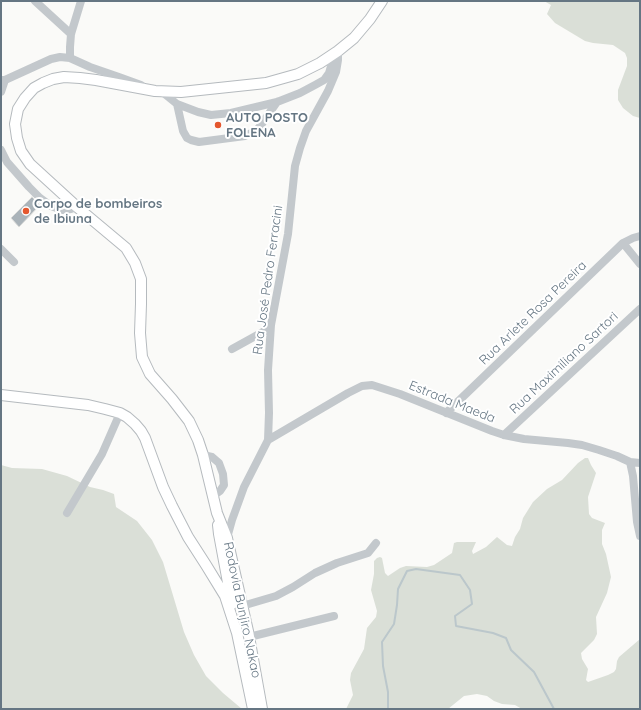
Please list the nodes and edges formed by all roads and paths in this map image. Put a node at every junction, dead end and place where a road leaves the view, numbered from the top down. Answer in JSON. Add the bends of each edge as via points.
{"nodes":[{"id":1,"x":35,"y":1,"type":"edge"},
{"id":2,"x":81,"y":1,"type":"edge"},
{"id":3,"x":380,"y":1,"type":"edge"},
{"id":4,"x":71,"y":34,"type":"junction"},
{"id":5,"x":335,"y":53,"type":"junction"},
{"id":6,"x":70,"y":58,"type":"junction"},
{"id":7,"x":3,"y":80,"type":"edge"},
{"id":8,"x":158,"y":91,"type":"junction"},
{"id":9,"x":1,"y":92,"type":"edge"},
{"id":10,"x":277,"y":102,"type":"junction"},
{"id":11,"x":177,"y":104,"type":"junction"},
{"id":12,"x":1,"y":150,"type":"edge"},
{"id":13,"x":77,"y":207,"type":"junction"},
{"id":14,"x":640,"y":236,"type":"edge"},
{"id":15,"x":623,"y":243,"type":"junction"},
{"id":16,"x":1,"y":250,"type":"edge"},
{"id":17,"x":14,"y":262,"type":"dead end"},
{"id":18,"x":640,"y":264,"type":"edge"},
{"id":19,"x":640,"y":309,"type":"edge"},
{"id":20,"x":270,"y":328,"type":"junction"},
{"id":21,"x":232,"y":349,"type":"dead end"},
{"id":22,"x":1,"y":395,"type":"edge"},
{"id":23,"x":120,"y":413,"type":"junction"},
{"id":24,"x":446,"y":413,"type":"junction"},
{"id":25,"x":504,"y":435,"type":"junction"},
{"id":26,"x":268,"y":440,"type":"junction"},
{"id":27,"x":203,"y":455,"type":"junction"},
{"id":28,"x":630,"y":462,"type":"junction"},
{"id":29,"x":640,"y":463,"type":"edge"},
{"id":30,"x":213,"y":496,"type":"junction"},
{"id":31,"x":67,"y":513,"type":"dead end"},
{"id":32,"x":217,"y":513,"type":"junction"},
{"id":33,"x":640,"y":536,"type":"edge"},
{"id":34,"x":227,"y":538,"type":"junction"},
{"id":35,"x":376,"y":543,"type":"dead end"},
{"id":36,"x":206,"y":565,"type":"junction"},
{"id":37,"x":230,"y":589,"type":"junction"},
{"id":38,"x":242,"y":606,"type":"junction"},
{"id":39,"x":334,"y":616,"type":"dead end"},
{"id":40,"x":237,"y":633,"type":"junction"},
{"id":41,"x":249,"y":637,"type":"junction"},
{"id":42,"x":252,"y":660,"type":"junction"},
{"id":43,"x":253,"y":709,"type":"edge"},
{"id":44,"x":262,"y":709,"type":"edge"}],
"edges":[{"from":1,"to":4,"type":"street"},
{"from":2,"to":4,"type":"street"},
{"from":3,"to":5,"type":"main road","name":"Rodovia Bunjiro Nakao","via":[[370,19],[354,38]]},
{"from":4,"to":6,"type":"street"},
{"from":5,"to":8,"type":"main road","name":"Rodovia Bunjiro Nakao","via":[[298,74],[266,82],[181,92]]},
{"from":5,"to":10,"type":"street","via":[[329,74],[324,80]]},
{"from":5,"to":20,"type":"street","name":"Rua José Pedro Ferracini","via":[[338,60],[336,72],[306,131],[295,166],[288,234]]},
{"from":6,"to":7,"type":"street","via":[[50,59]]},
{"from":6,"to":8,"type":"street","via":[[90,68]]},
{"from":7,"to":9,"type":"street"},
{"from":8,"to":11,"type":"street"},
{"from":8,"to":13,"type":"main road","name":"Rodovia Bunjiro Nakao","via":[[64,77],[43,83],[25,98],[18,109],[15,124],[21,151],[30,164]]},
{"from":10,"to":11,"type":"street","via":[[231,113],[211,114]]},
{"from":10,"to":11,"type":"street","via":[[261,125],[251,134],[199,142],[187,138]]},
{"from":12,"to":13,"type":"street","via":[[7,162],[40,198],[62,210]]},
{"from":13,"to":27,"type":"main road","name":"Rodovia Bunjiro Nakao","via":[[126,248],[135,263],[140,279],[142,357],[150,374],[189,421]]},
{"from":14,"to":15,"type":"street","name":"Rua Arlete Rosa Pereira"},
{"from":15,"to":18,"type":"street"},
{"from":15,"to":24,"type":"street","name":"Rua Arlete Rosa Pereira"},
{"from":16,"to":17,"type":"street"},
{"from":19,"to":25,"type":"street","name":"Rua Maximiliano Sartori"},
{"from":20,"to":21,"type":"street"},
{"from":20,"to":26,"type":"street","name":"Rua José Pedro Ferracini"},
{"from":22,"to":23,"type":"main road","via":[[88,405]]},
{"from":23,"to":31,"type":"street","via":[[102,454]]},
{"from":23,"to":36,"type":"main road","via":[[141,431],[172,506]]},
{"from":24,"to":25,"type":"street","name":"Estrada Maeda"},
{"from":24,"to":26,"type":"street","name":"Estrada Maeda","via":[[381,387],[362,386]]},
{"from":25,"to":28,"type":"street","name":"Estrada Maeda","via":[[582,445]]},
{"from":26,"to":34,"type":"street","name":"Rua José Pedro Ferracini","via":[[244,487]]},
{"from":27,"to":30,"type":"main road","name":"Rodovia Bunjiro Nakao"},
{"from":27,"to":30,"type":"street","via":[[212,457],[219,463],[223,474],[224,485]]},
{"from":28,"to":29,"type":"street","name":"Estrada Maeda"},
{"from":28,"to":33,"type":"street"},
{"from":30,"to":32,"type":"main road","name":"Rodovia Bunjiro Nakao"},
{"from":32,"to":34,"type":"main road","name":"Rodovia Bunjiro Nakao"},
{"from":32,"to":37,"type":"main road","name":"Rodovia Bunjiro Nakao"},
{"from":34,"to":38,"type":"main road","name":"Rodovia Bunjiro Nakao"},
{"from":35,"to":38,"type":"street","via":[[368,553],[315,573],[276,596]]},
{"from":36,"to":37,"type":"main road"},
{"from":36,"to":40,"type":"main road","via":[[225,596]]},
{"from":37,"to":40,"type":"main road","name":"Rodovia Bunjiro Nakao"},
{"from":37,"to":42,"type":"main road","via":[[242,618]]},
{"from":38,"to":41,"type":"main road","name":"Rodovia Bunjiro Nakao"},
{"from":39,"to":41,"type":"street"},
{"from":40,"to":43,"type":"main road","name":"Rodovia Bunjiro Nakao"},
{"from":41,"to":42,"type":"main road","name":"Rodovia Bunjiro Nakao"},
{"from":42,"to":44,"type":"main road","name":"Rodovia Bunjiro Nakao"}]}
